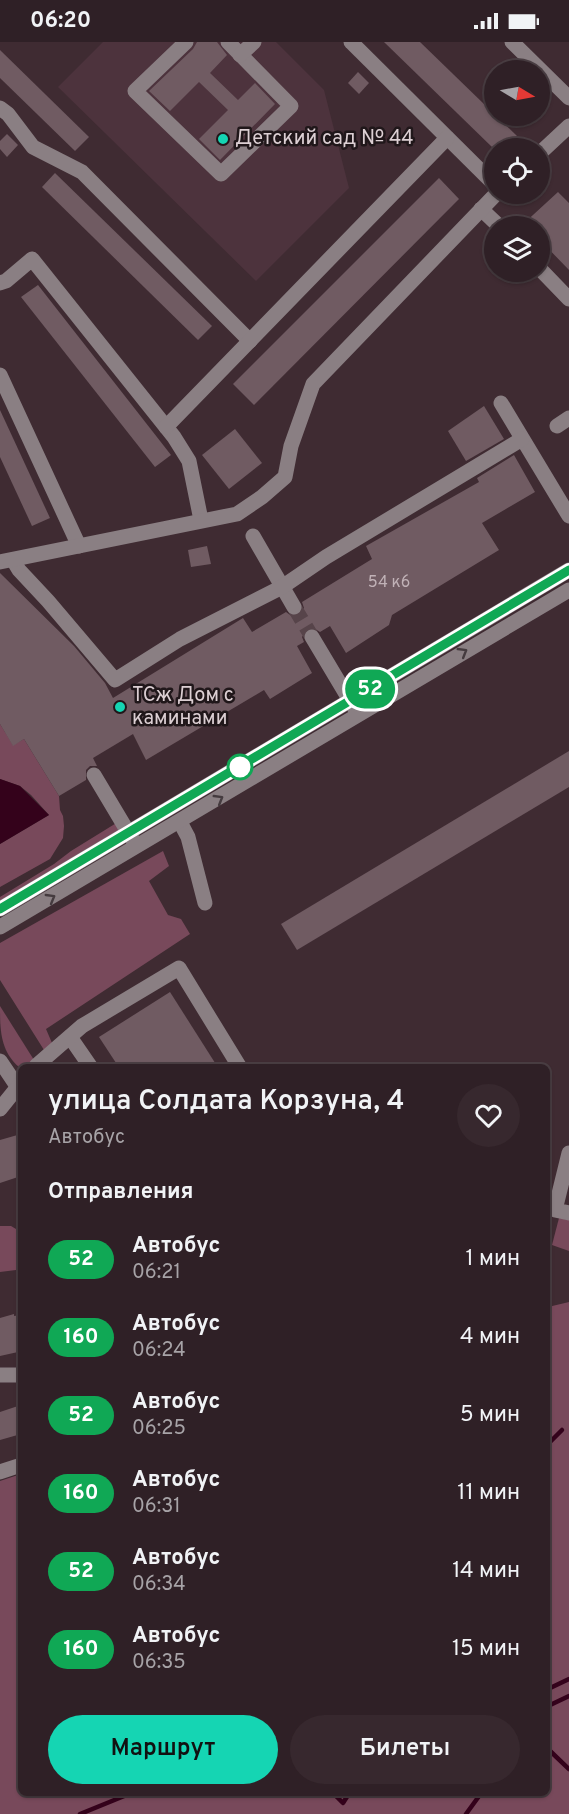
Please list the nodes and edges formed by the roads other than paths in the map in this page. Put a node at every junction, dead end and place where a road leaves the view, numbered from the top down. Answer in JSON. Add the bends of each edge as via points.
{"nodes":[{"id":1,"x":186,"y":42,"type":"edge"},
{"id":2,"x":228,"y":42,"type":"edge"},
{"id":3,"x":254,"y":42,"type":"edge"},
{"id":4,"x":351,"y":42,"type":"edge"},
{"id":5,"x":512,"y":42,"type":"edge"},
{"id":6,"x":240,"y":55,"type":"junction"},
{"id":7,"x":569,"y":98,"type":"edge"},
{"id":8,"x":3,"y":114,"type":"edge"},
{"id":9,"x":568,"y":129,"type":"edge"},
{"id":10,"x":447,"y":138,"type":"junction"},
{"id":11,"x":550,"y":144,"type":"edge"},
{"id":12,"x":484,"y":174,"type":"edge"},
{"id":13,"x":486,"y":204,"type":"edge"},
{"id":14,"x":482,"y":208,"type":"junction"},
{"id":15,"x":490,"y":216,"type":"edge"},
{"id":16,"x":550,"y":279,"type":"edge"},
{"id":17,"x":0,"y":283,"type":"edge"},
{"id":18,"x":569,"y":299,"type":"edge"},
{"id":19,"x":249,"y":341,"type":"junction"},
{"id":20,"x":0,"y":375,"type":"edge"},
{"id":21,"x":501,"y":403,"type":"dead end"},
{"id":22,"x":166,"y":427,"type":"junction"},
{"id":23,"x":522,"y":439,"type":"junction"},
{"id":24,"x":569,"y":516,"type":"edge"},
{"id":25,"x":201,"y":520,"type":"junction"},
{"id":26,"x":253,"y":536,"type":"dead end"},
{"id":27,"x":79,"y":546,"type":"junction"},
{"id":28,"x":6,"y":561,"type":"edge"},
{"id":29,"x":569,"y":570,"type":"edge"},
{"id":30,"x":282,"y":586,"type":"junction"},
{"id":31,"x":569,"y":590,"type":"edge"},
{"id":32,"x":294,"y":607,"type":"tunnel mouth"},
{"id":33,"x":312,"y":637,"type":"tunnel mouth"},
{"id":34,"x":350,"y":701,"type":"junction"},
{"id":35,"x":358,"y":715,"type":"junction"},
{"id":36,"x":94,"y":775,"type":"dead end"},
{"id":37,"x":180,"y":822,"type":"junction"},
{"id":38,"x":133,"y":841,"type":"junction"},
{"id":39,"x":205,"y":903,"type":"dead end"},
{"id":40,"x":0,"y":909,"type":"edge"},
{"id":41,"x":0,"y":927,"type":"edge"},
{"id":42,"x":70,"y":1037,"type":"junction"},
{"id":43,"x":0,"y":1062,"type":"edge"},
{"id":44,"x":38,"y":1064,"type":"edge"},
{"id":45,"x":89,"y":1064,"type":"edge"},
{"id":46,"x":238,"y":1064,"type":"edge"},
{"id":47,"x":18,"y":1085,"type":"edge"},
{"id":48,"x":18,"y":1090,"type":"edge"},
{"id":49,"x":0,"y":1109,"type":"edge"},
{"id":50,"x":569,"y":1153,"type":"edge"},
{"id":51,"x":557,"y":1210,"type":"edge"},
{"id":52,"x":0,"y":1375,"type":"edge"},
{"id":53,"x":18,"y":1375,"type":"edge"},
{"id":54,"x":18,"y":1466,"type":"edge"},
{"id":55,"x":0,"y":1472,"type":"edge"}],
"edges":[{"from":1,"to":6,"type":"street","via":[[135,91],[221,174],[291,105]]},
{"from":2,"to":6,"type":"street"},
{"from":3,"to":6,"type":"street"},
{"from":4,"to":10,"type":"street"},
{"from":5,"to":7,"type":"street"},
{"from":8,"to":19,"type":"street","via":[[33,147],[82,172]]},
{"from":9,"to":11,"type":"street"},
{"from":10,"to":12,"type":"street"},
{"from":10,"to":19,"type":"street"},
{"from":13,"to":14,"type":"street"},
{"from":14,"to":15,"type":"street"},
{"from":14,"to":25,"type":"street","via":[[313,384],[291,446],[285,477],[237,514]]},
{"from":16,"to":18,"type":"street"},
{"from":17,"to":22,"type":"street","via":[[32,259]]},
{"from":19,"to":22,"type":"street"},
{"from":20,"to":27,"type":"street"},
{"from":21,"to":23,"type":"street"},
{"from":22,"to":25,"type":"street","via":[[189,460]]},
{"from":23,"to":24,"type":"street"},
{"from":23,"to":30,"type":"street"},
{"from":25,"to":27,"type":"street"},
{"from":26,"to":30,"type":"street"},
{"from":27,"to":28,"type":"street"},
{"from":28,"to":30,"type":"street","via":[[20,570],[115,680],[180,639]]},
{"from":29,"to":34,"type":"street"},
{"from":30,"to":32,"type":"street"},
{"from":35,"to":31,"type":"street","one_way":true},
{"from":33,"to":34,"type":"street"},
{"from":34,"to":35,"type":"street"},
{"from":34,"to":38,"type":"street"},
{"from":37,"to":35,"type":"street","one_way":true},
{"from":36,"to":38,"type":"street"},
{"from":37,"to":38,"type":"street"},
{"from":37,"to":39,"type":"street","via":[[188,837]]},
{"from":38,"to":40,"type":"street"},
{"from":41,"to":38,"type":"street","one_way":true},
{"from":42,"to":44,"type":"street"},
{"from":42,"to":45,"type":"street"},
{"from":42,"to":46,"type":"street","via":[[179,968]]},
{"from":43,"to":47,"type":"street"},
{"from":48,"to":49,"type":"street"},
{"from":50,"to":51,"type":"street"},
{"from":52,"to":53,"type":"street"},
{"from":54,"to":55,"type":"street"}]}
